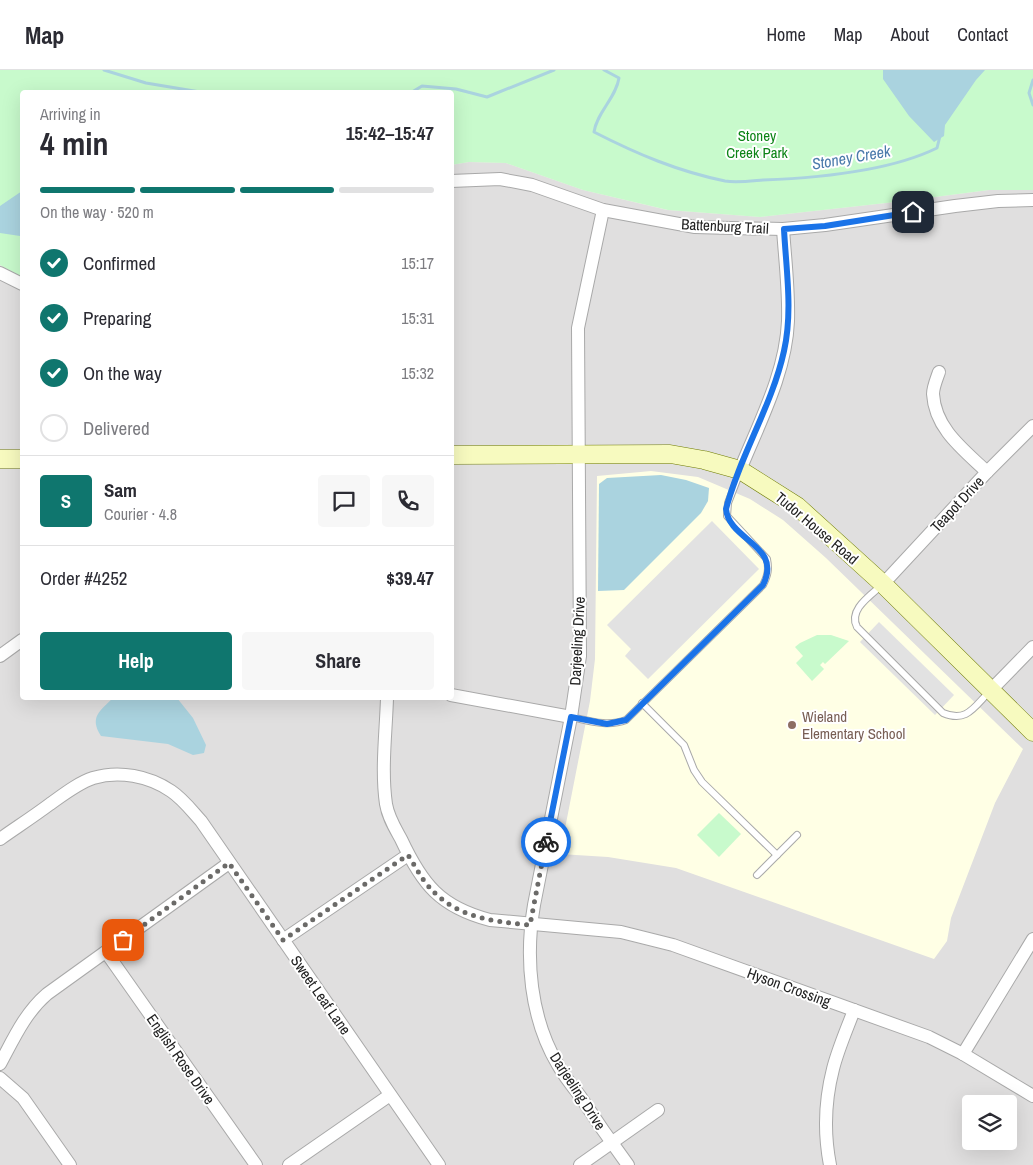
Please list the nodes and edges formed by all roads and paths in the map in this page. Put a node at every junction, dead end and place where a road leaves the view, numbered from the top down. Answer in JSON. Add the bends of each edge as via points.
{"nodes":[{"id":1,"x":454,"y":181,"type":"edge"},
{"id":2,"x":1033,"y":200,"type":"edge"},
{"id":3,"x":603,"y":210,"type":"junction"},
{"id":4,"x":784,"y":229,"type":"junction"},
{"id":5,"x":0,"y":273,"type":"edge"},
{"id":6,"x":20,"y":283,"type":"edge"},
{"id":7,"x":939,"y":372,"type":"dead end"},
{"id":8,"x":1033,"y":426,"type":"edge"},
{"id":9,"x":578,"y":454,"type":"junction"},
{"id":10,"x":454,"y":455,"type":"edge"},
{"id":11,"x":0,"y":459,"type":"edge"},
{"id":12,"x":20,"y":459,"type":"edge"},
{"id":13,"x":740,"y":470,"type":"junction"},
{"id":14,"x":987,"y":472,"type":"junction"},
{"id":15,"x":882,"y":584,"type":"junction"},
{"id":16,"x":20,"y":641,"type":"edge"},
{"id":17,"x":1033,"y":647,"type":"edge"},
{"id":18,"x":0,"y":656,"type":"edge"},
{"id":19,"x":991,"y":690,"type":"junction"},
{"id":20,"x":454,"y":696,"type":"edge"},
{"id":21,"x":387,"y":700,"type":"edge"},
{"id":22,"x":642,"y":704,"type":"junction"},
{"id":23,"x":571,"y":717,"type":"junction"},
{"id":24,"x":1033,"y":732,"type":"edge"},
{"id":25,"x":797,"y":835,"type":"dead end"},
{"id":26,"x":0,"y":839,"type":"edge"},
{"id":27,"x":408,"y":855,"type":"junction"},
{"id":28,"x":777,"y":856,"type":"junction"},
{"id":29,"x":229,"y":863,"type":"junction"},
{"id":30,"x":757,"y":876,"type":"dead end"},
{"id":31,"x":530,"y":925,"type":"junction"},
{"id":32,"x":1033,"y":939,"type":"edge"},
{"id":33,"x":283,"y":940,"type":"junction"},
{"id":34,"x":106,"y":952,"type":"junction"},
{"id":35,"x":854,"y":1010,"type":"junction"},
{"id":36,"x":963,"y":1054,"type":"junction"},
{"id":37,"x":0,"y":1064,"type":"edge"},
{"id":38,"x":0,"y":1078,"type":"edge"},
{"id":39,"x":390,"y":1095,"type":"junction"},
{"id":40,"x":1033,"y":1096,"type":"edge"},
{"id":41,"x":658,"y":1110,"type":"dead end"},
{"id":42,"x":612,"y":1143,"type":"junction"},
{"id":43,"x":70,"y":1165,"type":"edge"},
{"id":44,"x":256,"y":1165,"type":"edge"},
{"id":45,"x":289,"y":1165,"type":"edge"},
{"id":46,"x":439,"y":1165,"type":"edge"},
{"id":47,"x":580,"y":1165,"type":"edge"},
{"id":48,"x":628,"y":1165,"type":"edge"},
{"id":49,"x":830,"y":1165,"type":"edge"}],
"edges":[{"from":1,"to":3,"type":"street","name":"Battenburg Trail","via":[[500,179],[532,186]]},
{"from":2,"to":4,"type":"street","name":"Battenburg Trail","via":[[989,202]]},
{"from":3,"to":4,"type":"street","name":"Battenburg Trail","via":[[695,227]]},
{"from":3,"to":9,"type":"street","name":"Darjeeling Drive","via":[[578,328]]},
{"from":4,"to":13,"type":"street","via":[[788,322],[784,351],[775,383]]},
{"from":5,"to":6,"type":"street"},
{"from":7,"to":14,"type":"street","via":[[933,393],[938,416],[946,431]]},
{"from":8,"to":14,"type":"street","name":"Teapot Drive"},
{"from":9,"to":10,"type":"street","name":"Tudor House Road"},
{"from":9,"to":13,"type":"street","name":"Tudor House Road","via":[[670,454]]},
{"from":9,"to":23,"type":"street","name":"Darjeeling Drive","via":[[580,656]]},
{"from":11,"to":12,"type":"street"},
{"from":13,"to":15,"type":"street","name":"Tudor House Road","via":[[796,506]]},
{"from":13,"to":22,"type":"lane","via":[[726,509],[727,516],[767,558],[769,568],[763,585]]},
{"from":14,"to":15,"type":"street","name":"Teapot Drive"},
{"from":15,"to":19,"type":"street","name":"Tudor House Road"},
{"from":15,"to":19,"type":"lane","via":[[859,606],[854,621],[942,713],[958,717],[966,715]]},
{"from":16,"to":18,"type":"street"},
{"from":17,"to":19,"type":"street"},
{"from":19,"to":24,"type":"street","name":"Tudor House Road"},
{"from":20,"to":23,"type":"street"},
{"from":21,"to":27,"type":"street","name":"Hyson Crossing","via":[[387,806]]},
{"from":22,"to":23,"type":"lane","via":[[626,720],[614,724]]},
{"from":22,"to":28,"type":"lane","via":[[684,744],[702,782]]},
{"from":23,"to":31,"type":"street","name":"Darjeeling Drive"},
{"from":25,"to":28,"type":"lane"},
{"from":26,"to":29,"type":"street","name":"Sweet Leaf Lane","via":[[78,785],[93,778],[126,775],[156,782],[184,801]]},
{"from":27,"to":31,"type":"street","name":"Hyson Crossing","via":[[425,882],[443,900],[469,915]]},
{"from":27,"to":33,"type":"street"},
{"from":28,"to":30,"type":"lane"},
{"from":29,"to":33,"type":"street","name":"Sweet Leaf Lane"},
{"from":29,"to":34,"type":"street"},
{"from":31,"to":35,"type":"street","name":"Hyson Crossing","via":[[621,932],[673,945]]},
{"from":31,"to":42,"type":"street","name":"Darjeeling Drive","via":[[531,977],[543,1032],[557,1064]]},
{"from":32,"to":36,"type":"street"},
{"from":33,"to":39,"type":"street","name":"Sweet Leaf Lane"},
{"from":34,"to":37,"type":"street","via":[[34,1005]]},
{"from":34,"to":44,"type":"street","name":"English Rose Drive"},
{"from":35,"to":36,"type":"street","name":"Hyson Crossing","via":[[929,1037]]},
{"from":35,"to":49,"type":"street","via":[[833,1067],[828,1095],[826,1145]]},
{"from":36,"to":40,"type":"street","name":"Hyson Crossing"},
{"from":38,"to":43,"type":"street","via":[[23,1098]]},
{"from":39,"to":45,"type":"street"},
{"from":39,"to":46,"type":"street","name":"Sweet Leaf Lane"},
{"from":41,"to":42,"type":"street"},
{"from":42,"to":47,"type":"street"},
{"from":42,"to":48,"type":"street","name":"Darjeeling Drive"}]}
